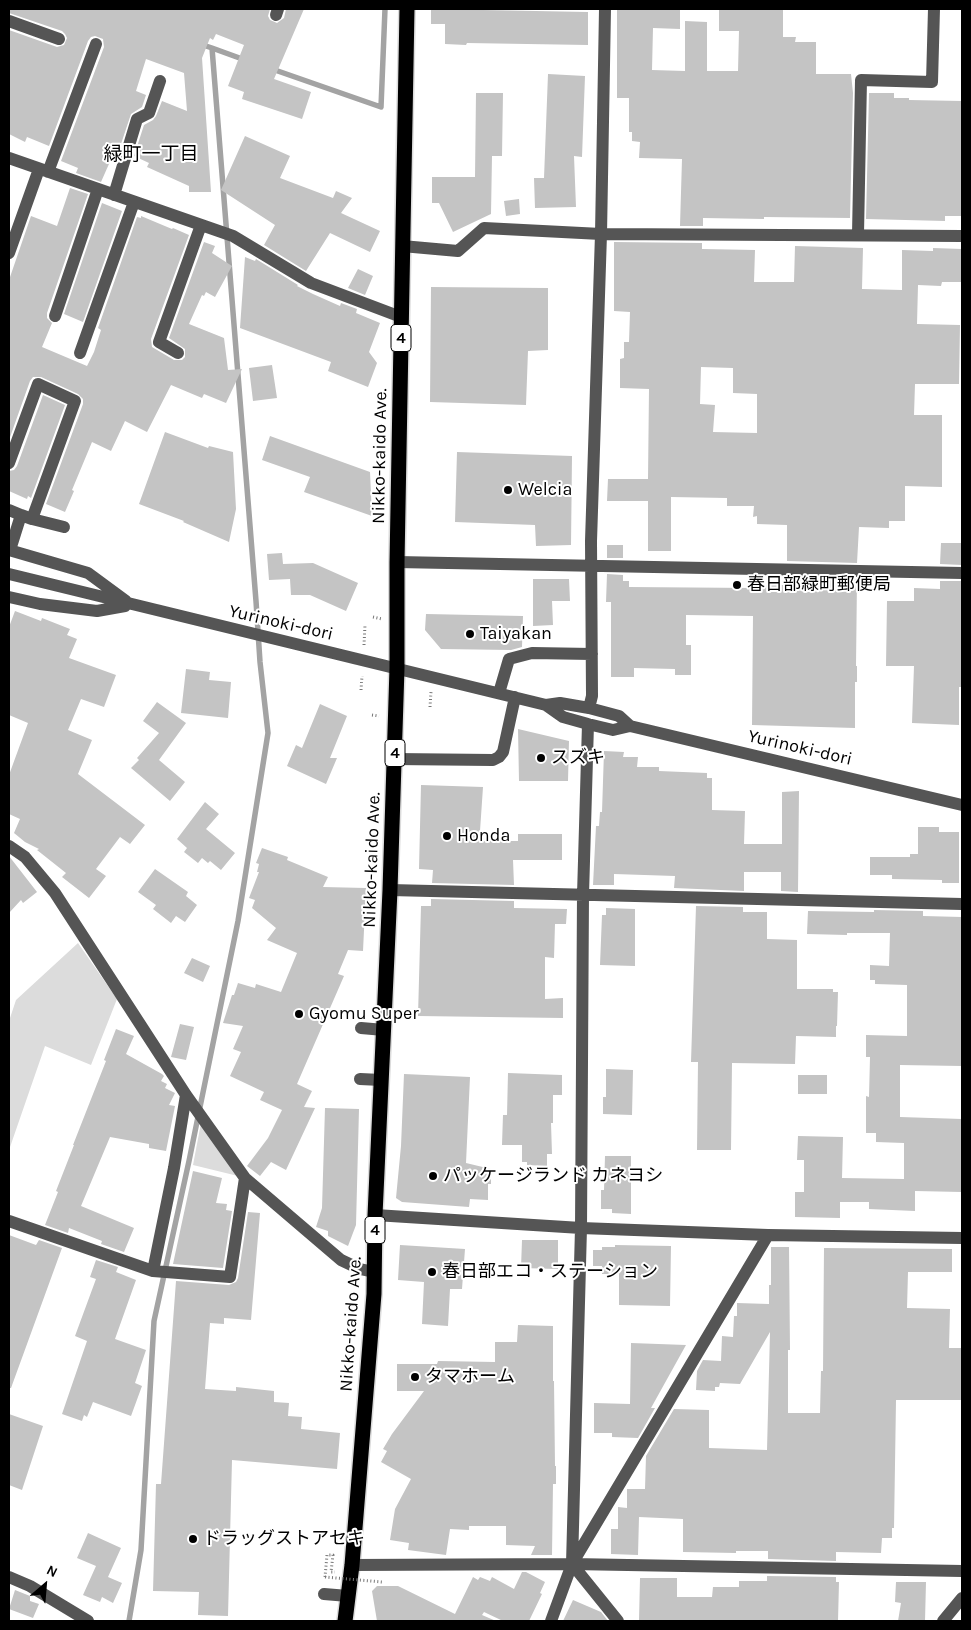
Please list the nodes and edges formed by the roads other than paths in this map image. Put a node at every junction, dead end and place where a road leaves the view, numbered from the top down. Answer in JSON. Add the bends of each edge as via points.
{"nodes":[{"id":1,"x":407,"y":9,"type":"edge"},
{"id":2,"x":606,"y":9,"type":"edge"},
{"id":3,"x":934,"y":9,"type":"edge"},
{"id":4,"x":9,"y":21,"type":"edge"},
{"id":5,"x":59,"y":38,"type":"dead end"},
{"id":6,"x":96,"y":44,"type":"dead end"},
{"id":7,"x":160,"y":81,"type":"dead end"},
{"id":8,"x":9,"y":158,"type":"edge"},
{"id":9,"x":44,"y":170,"type":"junction"},
{"id":10,"x":98,"y":189,"type":"junction"},
{"id":11,"x":114,"y":195,"type":"junction"},
{"id":12,"x":134,"y":202,"type":"junction"},
{"id":13,"x":201,"y":225,"type":"junction"},
{"id":14,"x":601,"y":234,"type":"junction"},
{"id":15,"x":858,"y":234,"type":"junction"},
{"id":16,"x":962,"y":236,"type":"edge"},
{"id":17,"x":402,"y":246,"type":"junction"},
{"id":18,"x":9,"y":253,"type":"edge"},
{"id":19,"x":55,"y":316,"type":"dead end"},
{"id":20,"x":401,"y":317,"type":"junction"},
{"id":21,"x":80,"y":353,"type":"dead end"},
{"id":22,"x":178,"y":353,"type":"dead end"},
{"id":23,"x":9,"y":463,"type":"edge"},
{"id":24,"x":9,"y":510,"type":"edge"},
{"id":25,"x":27,"y":517,"type":"junction"},
{"id":26,"x":64,"y":527,"type":"dead end"},
{"id":27,"x":9,"y":550,"type":"edge"},
{"id":28,"x":397,"y":562,"type":"junction"},
{"id":29,"x":591,"y":566,"type":"junction"},
{"id":30,"x":962,"y":573,"type":"edge"},
{"id":31,"x":9,"y":574,"type":"edge"},
{"id":32,"x":9,"y":597,"type":"edge"},
{"id":33,"x":132,"y":605,"type":"junction"},
{"id":34,"x":592,"y":654,"type":"junction"},
{"id":35,"x":397,"y":668,"type":"junction"},
{"id":36,"x":499,"y":693,"type":"junction"},
{"id":37,"x":515,"y":697,"type":"junction"},
{"id":38,"x":546,"y":705,"type":"junction"},
{"id":39,"x":590,"y":708,"type":"junction"},
{"id":40,"x":588,"y":724,"type":"junction"},
{"id":41,"x":630,"y":726,"type":"junction"},
{"id":42,"x":394,"y":759,"type":"junction"},
{"id":43,"x":962,"y":805,"type":"edge"},
{"id":44,"x":9,"y":846,"type":"edge"},
{"id":45,"x":390,"y":890,"type":"junction"},
{"id":46,"x":583,"y":895,"type":"junction"},
{"id":47,"x":962,"y":904,"type":"edge"},
{"id":48,"x":361,"y":1028,"type":"dead end"},
{"id":49,"x":384,"y":1030,"type":"junction"},
{"id":50,"x":360,"y":1079,"type":"dead end"},
{"id":51,"x":382,"y":1080,"type":"junction"},
{"id":52,"x":188,"y":1097,"type":"junction"},
{"id":53,"x":245,"y":1178,"type":"junction"},
{"id":54,"x":376,"y":1216,"type":"junction"},
{"id":55,"x":9,"y":1221,"type":"edge"},
{"id":56,"x":581,"y":1228,"type":"junction"},
{"id":57,"x":768,"y":1235,"type":"junction"},
{"id":58,"x":962,"y":1238,"type":"edge"},
{"id":59,"x":153,"y":1271,"type":"junction"},
{"id":60,"x":374,"y":1272,"type":"junction"},
{"id":61,"x":572,"y":1564,"type":"junction"},
{"id":62,"x":352,"y":1565,"type":"junction"},
{"id":63,"x":962,"y":1571,"type":"edge"},
{"id":64,"x":9,"y":1577,"type":"edge"},
{"id":65,"x":324,"y":1594,"type":"dead end"},
{"id":66,"x":348,"y":1596,"type":"junction"},
{"id":67,"x":962,"y":1598,"type":"edge"},
{"id":68,"x":88,"y":1621,"type":"edge"},
{"id":69,"x":345,"y":1621,"type":"edge"},
{"id":70,"x":551,"y":1621,"type":"edge"},
{"id":71,"x":618,"y":1621,"type":"edge"},
{"id":72,"x":943,"y":1621,"type":"edge"}],
"edges":[{"from":1,"to":17,"type":"highway","name":"Nikko-kaido Ave.","number":"4"},
{"from":2,"to":14,"type":"street"},
{"from":3,"to":15,"type":"street","via":[[932,82],[861,80]]},
{"from":4,"to":5,"type":"street"},
{"from":6,"to":9,"type":"street"},
{"from":7,"to":11,"type":"street","via":[[149,113],[137,120]]},
{"from":8,"to":9,"type":"street"},
{"from":9,"to":10,"type":"street"},
{"from":9,"to":18,"type":"street"},
{"from":10,"to":11,"type":"street"},
{"from":10,"to":19,"type":"street"},
{"from":11,"to":12,"type":"street"},
{"from":12,"to":13,"type":"street"},
{"from":12,"to":21,"type":"street"},
{"from":13,"to":20,"type":"street","via":[[233,236],[312,283]]},
{"from":13,"to":22,"type":"street","via":[[158,342]]},
{"from":14,"to":15,"type":"street"},
{"from":14,"to":17,"type":"street","via":[[484,228],[458,251]]},
{"from":14,"to":29,"type":"street"},
{"from":15,"to":16,"type":"street"},
{"from":17,"to":20,"type":"highway","name":"Nikko-kaido Ave.","number":"4"},
{"from":20,"to":28,"type":"highway","name":"Nikko-kaido Ave.","number":"4"},
{"from":23,"to":25,"type":"street","via":[[38,384],[75,401]]},
{"from":24,"to":25,"type":"street"},
{"from":25,"to":26,"type":"street"},
{"from":25,"to":27,"type":"street"},
{"from":27,"to":33,"type":"street","via":[[88,573]]},
{"from":28,"to":29,"type":"street"},
{"from":28,"to":35,"type":"highway","name":"Nikko-kaido Ave.","number":"4"},
{"from":29,"to":30,"type":"street"},
{"from":29,"to":34,"type":"street"},
{"from":31,"to":33,"type":"street","name":"Yurinoki-dori"},
{"from":32,"to":33,"type":"street","via":[[97,611]]},
{"from":33,"to":35,"type":"street","name":"Yurinoki-dori"},
{"from":34,"to":36,"type":"street","via":[[532,653],[509,659]]},
{"from":34,"to":39,"type":"street"},
{"from":35,"to":36,"type":"street","name":"Yurinoki-dori"},
{"from":35,"to":42,"type":"highway","name":"Nikko-kaido Ave.","number":"4"},
{"from":36,"to":37,"type":"street","name":"Yurinoki-dori"},
{"from":37,"to":38,"type":"street","name":"Yurinoki-dori"},
{"from":37,"to":42,"type":"street","via":[[503,752],[499,757],[493,760]]},
{"from":38,"to":39,"type":"street","name":"Yurinoki-dori","via":[[560,703]]},
{"from":38,"to":40,"type":"street","name":"Yurinoki-dori","via":[[563,718]]},
{"from":39,"to":41,"type":"street","name":"Yurinoki-dori","via":[[618,716]]},
{"from":40,"to":41,"type":"street","name":"Yurinoki-dori","via":[[613,730]]},
{"from":40,"to":46,"type":"street"},
{"from":41,"to":43,"type":"street","name":"Yurinoki-dori"},
{"from":42,"to":45,"type":"highway","name":"Nikko-kaido Ave.","number":"4"},
{"from":44,"to":52,"type":"street","via":[[24,857],[56,893]]},
{"from":45,"to":46,"type":"street"},
{"from":45,"to":49,"type":"highway","name":"Nikko-kaido Ave.","number":"4"},
{"from":46,"to":47,"type":"street"},
{"from":46,"to":56,"type":"street"},
{"from":48,"to":49,"type":"street"},
{"from":49,"to":51,"type":"highway","name":"Nikko-kaido Ave.","number":"4"},
{"from":50,"to":51,"type":"street"},
{"from":51,"to":54,"type":"highway","name":"Nikko-kaido Ave.","number":"4"},
{"from":52,"to":53,"type":"street"},
{"from":52,"to":59,"type":"street"},
{"from":53,"to":59,"type":"street","via":[[230,1277]]},
{"from":53,"to":60,"type":"street","via":[[341,1260]]},
{"from":54,"to":56,"type":"street"},
{"from":54,"to":60,"type":"highway","name":"Nikko-kaido Ave.","number":"4"},
{"from":55,"to":59,"type":"street"},
{"from":56,"to":57,"type":"street"},
{"from":56,"to":61,"type":"street"},
{"from":57,"to":58,"type":"street"},
{"from":57,"to":61,"type":"street"},
{"from":60,"to":62,"type":"highway","name":"Nikko-kaido Ave.","number":"4"},
{"from":61,"to":62,"type":"street"},
{"from":61,"to":63,"type":"street"},
{"from":61,"to":70,"type":"street"},
{"from":61,"to":71,"type":"street"},
{"from":62,"to":66,"type":"highway","name":"Nikko-kaido Ave.","number":"4"},
{"from":64,"to":68,"type":"street"},
{"from":65,"to":66,"type":"street"},
{"from":66,"to":69,"type":"highway","name":"Nikko-kaido Ave.","number":"4"},
{"from":67,"to":72,"type":"street"}]}
